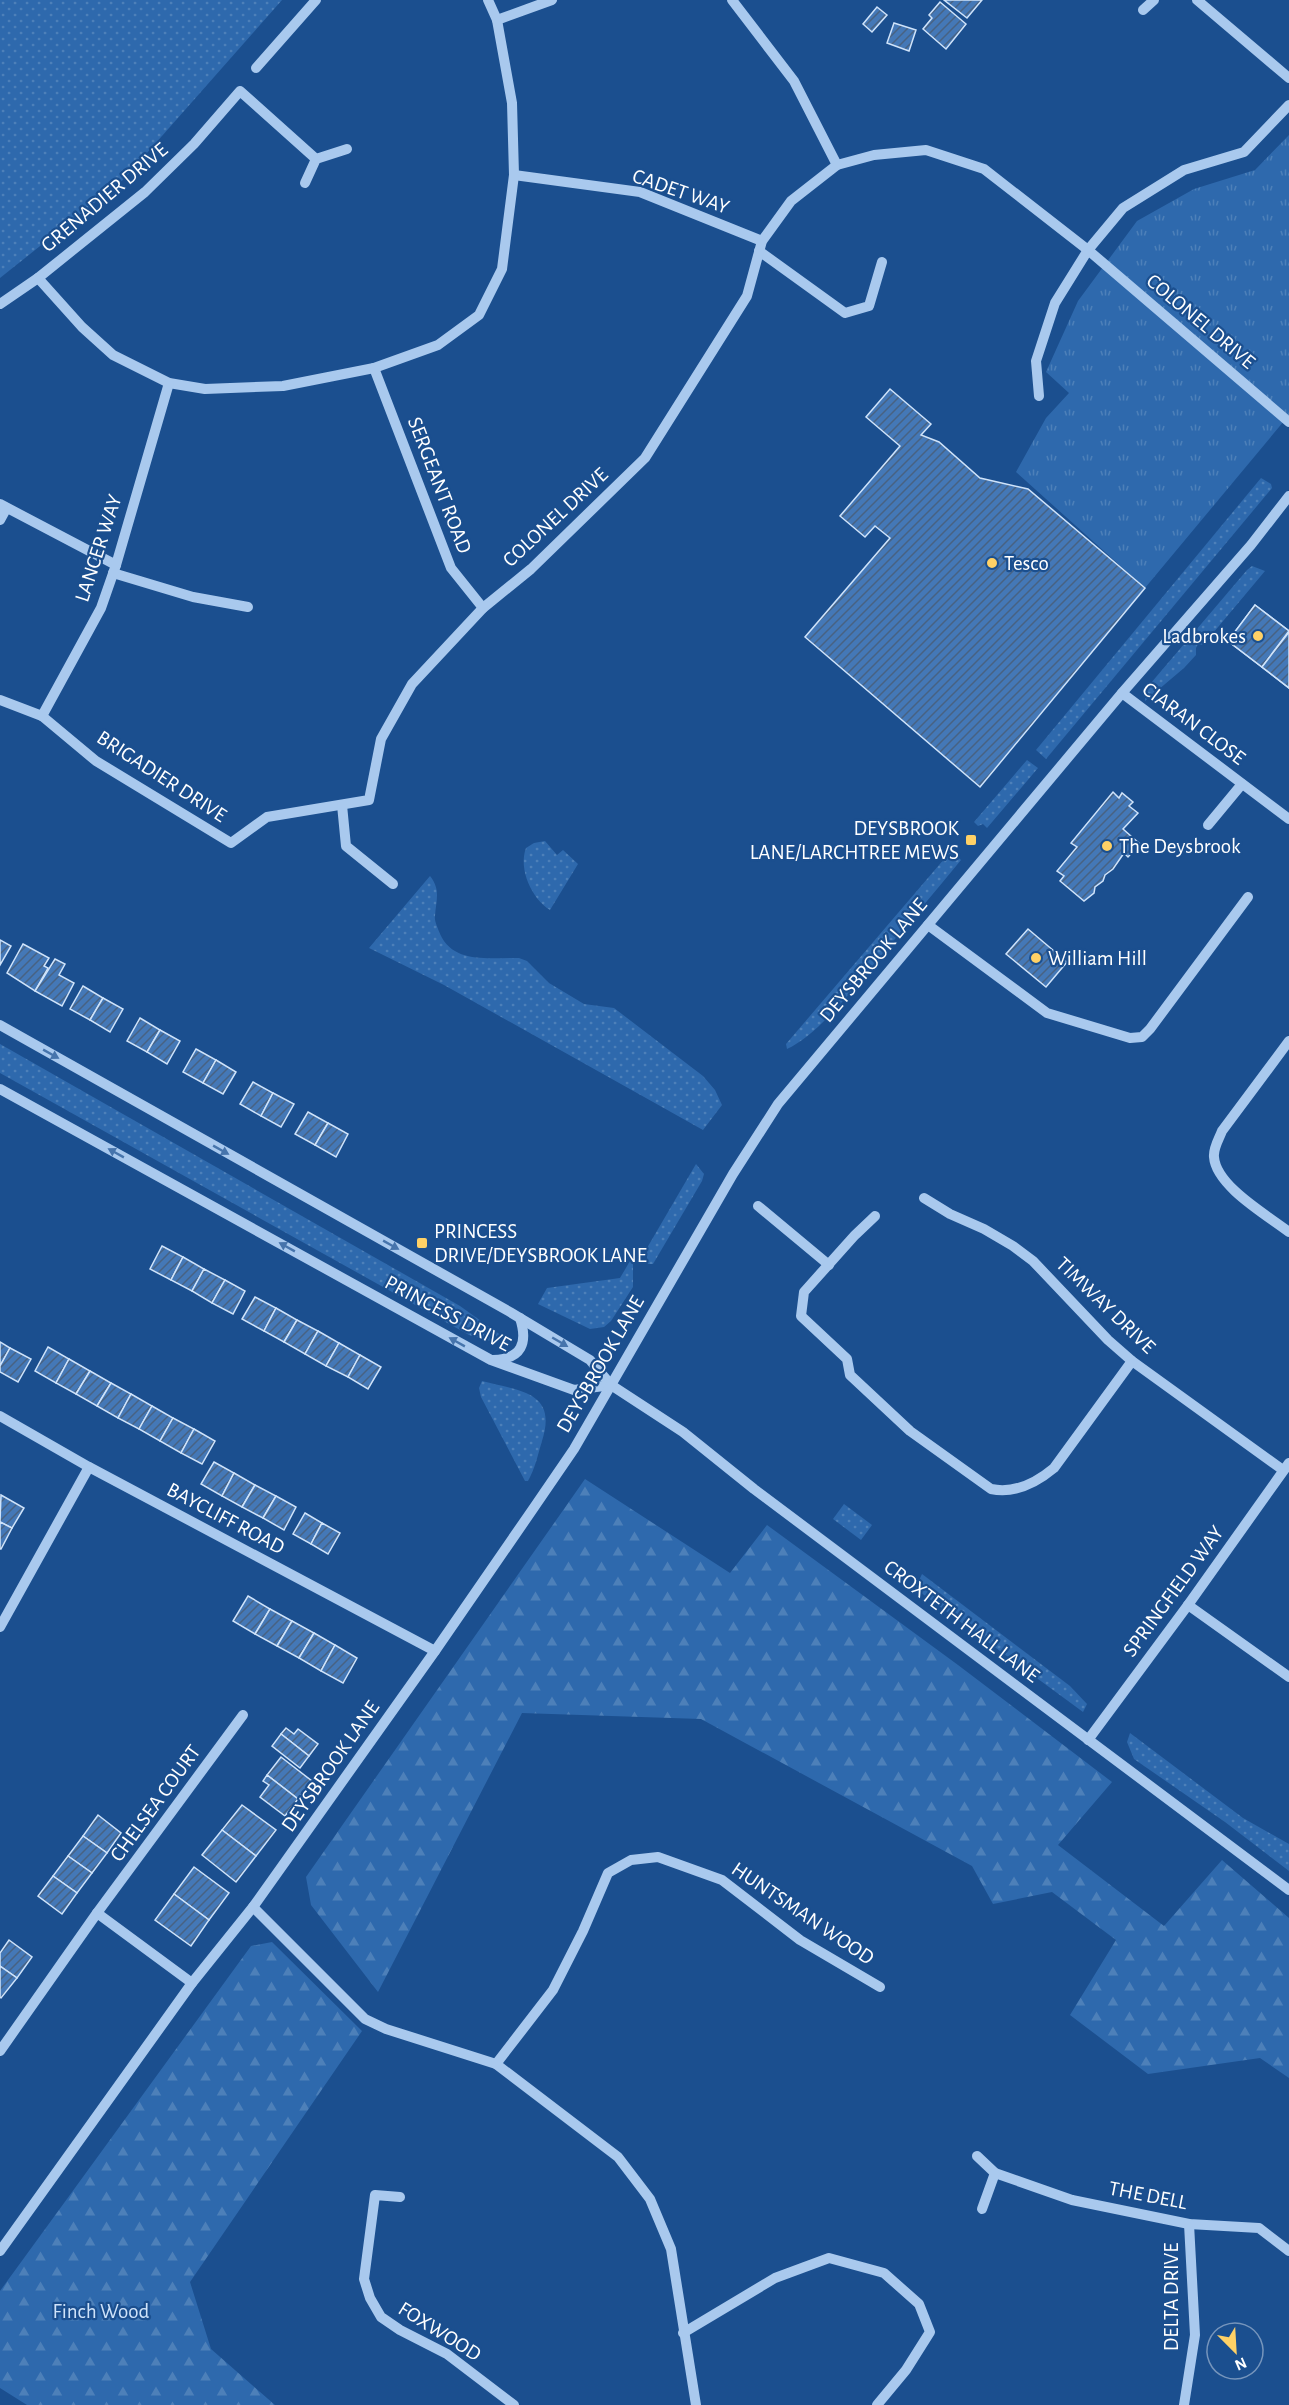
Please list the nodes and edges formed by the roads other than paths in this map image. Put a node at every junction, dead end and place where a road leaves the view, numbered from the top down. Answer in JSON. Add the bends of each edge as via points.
{"nodes":[{"id":1,"x":316,"y":0,"type":"edge"},
{"id":2,"x":488,"y":0,"type":"edge"},
{"id":3,"x":552,"y":0,"type":"edge"},
{"id":4,"x":732,"y":0,"type":"edge"},
{"id":5,"x":1154,"y":0,"type":"edge"},
{"id":6,"x":1197,"y":0,"type":"edge"},
{"id":7,"x":1143,"y":10,"type":"dead end"},
{"id":8,"x":497,"y":20,"type":"junction"},
{"id":9,"x":256,"y":68,"type":"dead end"},
{"id":10,"x":1289,"y":78,"type":"edge"},
{"id":11,"x":1289,"y":105,"type":"edge"},
{"id":12,"x":347,"y":149,"type":"dead end"},
{"id":13,"x":316,"y":159,"type":"junction"},
{"id":14,"x":837,"y":165,"type":"junction"},
{"id":15,"x":514,"y":175,"type":"junction"},
{"id":16,"x":305,"y":183,"type":"dead end"},
{"id":17,"x":761,"y":246,"type":"junction"},
{"id":18,"x":1088,"y":250,"type":"junction"},
{"id":19,"x":882,"y":262,"type":"dead end"},
{"id":20,"x":38,"y":278,"type":"junction"},
{"id":21,"x":0,"y":304,"type":"edge"},
{"id":22,"x":374,"y":368,"type":"junction"},
{"id":23,"x":169,"y":383,"type":"junction"},
{"id":24,"x":1039,"y":396,"type":"dead end"},
{"id":25,"x":1289,"y":422,"type":"edge"},
{"id":26,"x":1289,"y":496,"type":"edge"},
{"id":27,"x":3,"y":507,"type":"edge"},
{"id":28,"x":0,"y":520,"type":"edge"},
{"id":29,"x":114,"y":569,"type":"junction"},
{"id":30,"x":248,"y":607,"type":"dead end"},
{"id":31,"x":483,"y":608,"type":"junction"},
{"id":32,"x":1122,"y":693,"type":"junction"},
{"id":33,"x":0,"y":700,"type":"edge"},
{"id":34,"x":42,"y":716,"type":"junction"},
{"id":35,"x":1242,"y":784,"type":"junction"},
{"id":36,"x":369,"y":800,"type":"joint"},
{"id":37,"x":342,"y":805,"type":"junction"},
{"id":38,"x":1289,"y":819,"type":"edge"},
{"id":39,"x":1208,"y":825,"type":"dead end"},
{"id":40,"x":393,"y":884,"type":"dead end"},
{"id":41,"x":1248,"y":897,"type":"dead end"},
{"id":42,"x":928,"y":925,"type":"junction"},
{"id":43,"x":0,"y":1025,"type":"edge"},
{"id":44,"x":1289,"y":1041,"type":"edge"},
{"id":45,"x":0,"y":1089,"type":"edge"},
{"id":46,"x":924,"y":1198,"type":"dead end"},
{"id":47,"x":758,"y":1206,"type":"dead end"},
{"id":48,"x":875,"y":1216,"type":"dead end"},
{"id":49,"x":1289,"y":1232,"type":"edge"},
{"id":50,"x":828,"y":1265,"type":"junction"},
{"id":51,"x":520,"y":1318,"type":"junction"},
{"id":52,"x":491,"y":1360,"type":"junction"},
{"id":53,"x":1132,"y":1361,"type":"junction"},
{"id":54,"x":611,"y":1385,"type":"junction"},
{"id":55,"x":0,"y":1416,"type":"edge"},
{"id":56,"x":89,"y":1467,"type":"junction"},
{"id":57,"x":1286,"y":1467,"type":"edge"},
{"id":58,"x":1188,"y":1605,"type":"junction"},
{"id":59,"x":0,"y":1627,"type":"edge"},
{"id":60,"x":435,"y":1651,"type":"junction"},
{"id":61,"x":1289,"y":1677,"type":"edge"},
{"id":62,"x":243,"y":1715,"type":"dead end"},
{"id":63,"x":1088,"y":1740,"type":"junction"},
{"id":64,"x":1289,"y":1890,"type":"edge"},
{"id":65,"x":253,"y":1907,"type":"junction"},
{"id":66,"x":98,"y":1913,"type":"junction"},
{"id":67,"x":192,"y":1983,"type":"junction"},
{"id":68,"x":880,"y":1987,"type":"dead end"},
{"id":69,"x":0,"y":2051,"type":"edge"},
{"id":70,"x":496,"y":2064,"type":"junction"},
{"id":71,"x":977,"y":2156,"type":"dead end"},
{"id":72,"x":995,"y":2173,"type":"junction"},
{"id":73,"x":400,"y":2197,"type":"dead end"},
{"id":74,"x":982,"y":2209,"type":"dead end"},
{"id":75,"x":1190,"y":2224,"type":"junction"},
{"id":76,"x":0,"y":2251,"type":"edge"},
{"id":77,"x":1289,"y":2251,"type":"edge"},
{"id":78,"x":683,"y":2333,"type":"junction"},
{"id":79,"x":514,"y":2405,"type":"edge"},
{"id":80,"x":696,"y":2405,"type":"edge"},
{"id":81,"x":877,"y":2405,"type":"edge"},
{"id":82,"x":1184,"y":2405,"type":"edge"}],
"edges":[{"from":1,"to":9,"type":"street"},
{"from":2,"to":8,"type":"street","name":"GRENADIER DRIVE"},
{"from":3,"to":8,"type":"street"},
{"from":4,"to":14,"type":"street","via":[[794,81]]},
{"from":5,"to":7,"type":"street"},
{"from":6,"to":10,"type":"street"},
{"from":8,"to":15,"type":"street","name":"GRENADIER DRIVE","via":[[512,103]]},
{"from":11,"to":18,"type":"street","via":[[1244,152],[1184,170],[1123,208]]},
{"from":12,"to":13,"type":"street"},
{"from":13,"to":16,"type":"street"},
{"from":13,"to":20,"type":"street","name":"GRENADIER DRIVE","via":[[240,91],[146,192]]},
{"from":14,"to":17,"type":"street","name":"COLONEL DRIVE","via":[[791,201]]},
{"from":14,"to":18,"type":"street","name":"COLONEL DRIVE","via":[[874,155],[927,150],[984,169]]},
{"from":15,"to":17,"type":"street","name":"CADET WAY","via":[[640,192]]},
{"from":15,"to":22,"type":"street","name":"GRENADIER DRIVE","via":[[502,269],[478,315],[438,345]]},
{"from":17,"to":19,"type":"street","via":[[845,313],[868,306]]},
{"from":17,"to":31,"type":"street","name":"COLONEL DRIVE","via":[[747,296],[645,458],[531,569]]},
{"from":18,"to":24,"type":"street","via":[[1055,303],[1035,361]]},
{"from":18,"to":25,"type":"street","name":"COLONEL DRIVE"},
{"from":20,"to":21,"type":"street"},
{"from":20,"to":23,"type":"street","name":"GRENADIER DRIVE","via":[[113,355]]},
{"from":22,"to":23,"type":"street","name":"GRENADIER DRIVE","via":[[284,386],[205,389]]},
{"from":22,"to":31,"type":"street","name":"SERGEANT ROAD","via":[[451,568]]},
{"from":23,"to":29,"type":"street","name":"LANCER WAY"},
{"from":26,"to":32,"type":"street","name":"DEYSBROOK LANE"},
{"from":27,"to":28,"type":"street"},
{"from":27,"to":29,"type":"street"},
{"from":29,"to":30,"type":"street","via":[[193,597]]},
{"from":29,"to":34,"type":"street","name":"LANCER WAY","via":[[100,608]]},
{"from":31,"to":36,"type":"street","name":"COLONEL DRIVE","via":[[412,684],[381,739]]},
{"from":32,"to":35,"type":"street","name":"CIARAN CLOSE"},
{"from":32,"to":42,"type":"street","name":"DEYSBROOK LANE"},
{"from":33,"to":34,"type":"street","name":"BRIGADIER DRIVE"},
{"from":34,"to":37,"type":"street","name":"BRIGADIER DRIVE","via":[[96,761],[231,843],[267,817]]},
{"from":35,"to":38,"type":"street","name":"CIARAN CLOSE"},
{"from":35,"to":39,"type":"street","name":"CIARAN CLOSE"},
{"from":36,"to":37,"type":"street","name":"BRIGADIER DRIVE"},
{"from":37,"to":40,"type":"street","via":[[346,846]]},
{"from":41,"to":42,"type":"street","via":[[1150,1029],[1142,1036],[1130,1038],[1047,1013]]},
{"from":42,"to":54,"type":"street","name":"DEYSBROOK LANE","via":[[778,1104]]},
{"from":43,"to":51,"type":"street","name":"PRINCESS DRIVE","one_way":true},
{"from":44,"to":49,"type":"street","via":[[1222,1131],[1214,1157],[1225,1182]]},
{"from":52,"to":45,"type":"street","name":"PRINCESS DRIVE","one_way":true},
{"from":46,"to":53,"type":"street","name":"TIMWAY DRIVE","via":[[984,1229],[1033,1261]]},
{"from":47,"to":50,"type":"street"},
{"from":48,"to":50,"type":"street"},
{"from":50,"to":53,"type":"street","via":[[804,1292],[801,1316],[847,1359],[850,1375],[910,1431],[991,1489],[1004,1492],[1030,1484],[1054,1468]]},
{"from":51,"to":52,"type":"street","via":[[524,1329],[520,1349],[502,1360]]},
{"from":51,"to":54,"type":"street","name":"PRINCESS DRIVE","one_way":true,"via":[[590,1360]]},
{"from":52,"to":54,"type":"street","name":"PRINCESS DRIVE","via":[[574,1390]]},
{"from":53,"to":57,"type":"street","name":"TIMWAY DRIVE"},
{"from":54,"to":60,"type":"street","name":"DEYSBROOK LANE","via":[[565,1462]]},
{"from":54,"to":63,"type":"street","name":"CROXTETH HALL LANE","via":[[683,1432]]},
{"from":55,"to":56,"type":"street","name":"BAYCLIFF ROAD"},
{"from":56,"to":59,"type":"street"},
{"from":56,"to":60,"type":"street","name":"BAYCLIFF ROAD"},
{"from":57,"to":58,"type":"street","name":"SPRINGFIELD WAY"},
{"from":58,"to":61,"type":"street"},
{"from":58,"to":63,"type":"street","name":"SPRINGFIELD WAY"},
{"from":60,"to":65,"type":"street","name":"DEYSBROOK LANE"},
{"from":62,"to":66,"type":"street","name":"CHELSEA COURT"},
{"from":63,"to":64,"type":"street","name":"CROXTETH HALL LANE"},
{"from":65,"to":67,"type":"street","name":"DEYSBROOK LANE"},
{"from":65,"to":70,"type":"street","via":[[365,2019]]},
{"from":66,"to":67,"type":"street"},
{"from":66,"to":69,"type":"street","name":"CHELSEA COURT"},
{"from":67,"to":76,"type":"street","name":"DEYSBROOK LANE"},
{"from":68,"to":70,"type":"street","name":"HUNTSMAN WOOD","via":[[800,1940],[722,1880],[658,1857],[631,1860],[608,1873],[553,1990]]},
{"from":70,"to":78,"type":"street","via":[[618,2157],[650,2199],[671,2249]]},
{"from":71,"to":72,"type":"street","name":"THE DELL"},
{"from":72,"to":74,"type":"street"},
{"from":72,"to":75,"type":"street","name":"THE DELL","via":[[1072,2199]]},
{"from":73,"to":79,"type":"street","name":"FOXWOOD","via":[[375,2195],[364,2279],[370,2298],[381,2316],[447,2354]]},
{"from":75,"to":77,"type":"street","name":"THE DELL","via":[[1259,2228]]},
{"from":75,"to":82,"type":"street","name":"DELTA DRIVE","via":[[1195,2335]]},
{"from":78,"to":80,"type":"street"},
{"from":78,"to":81,"type":"street","via":[[775,2278],[829,2258],[884,2273],[919,2304],[930,2332]]}]}
